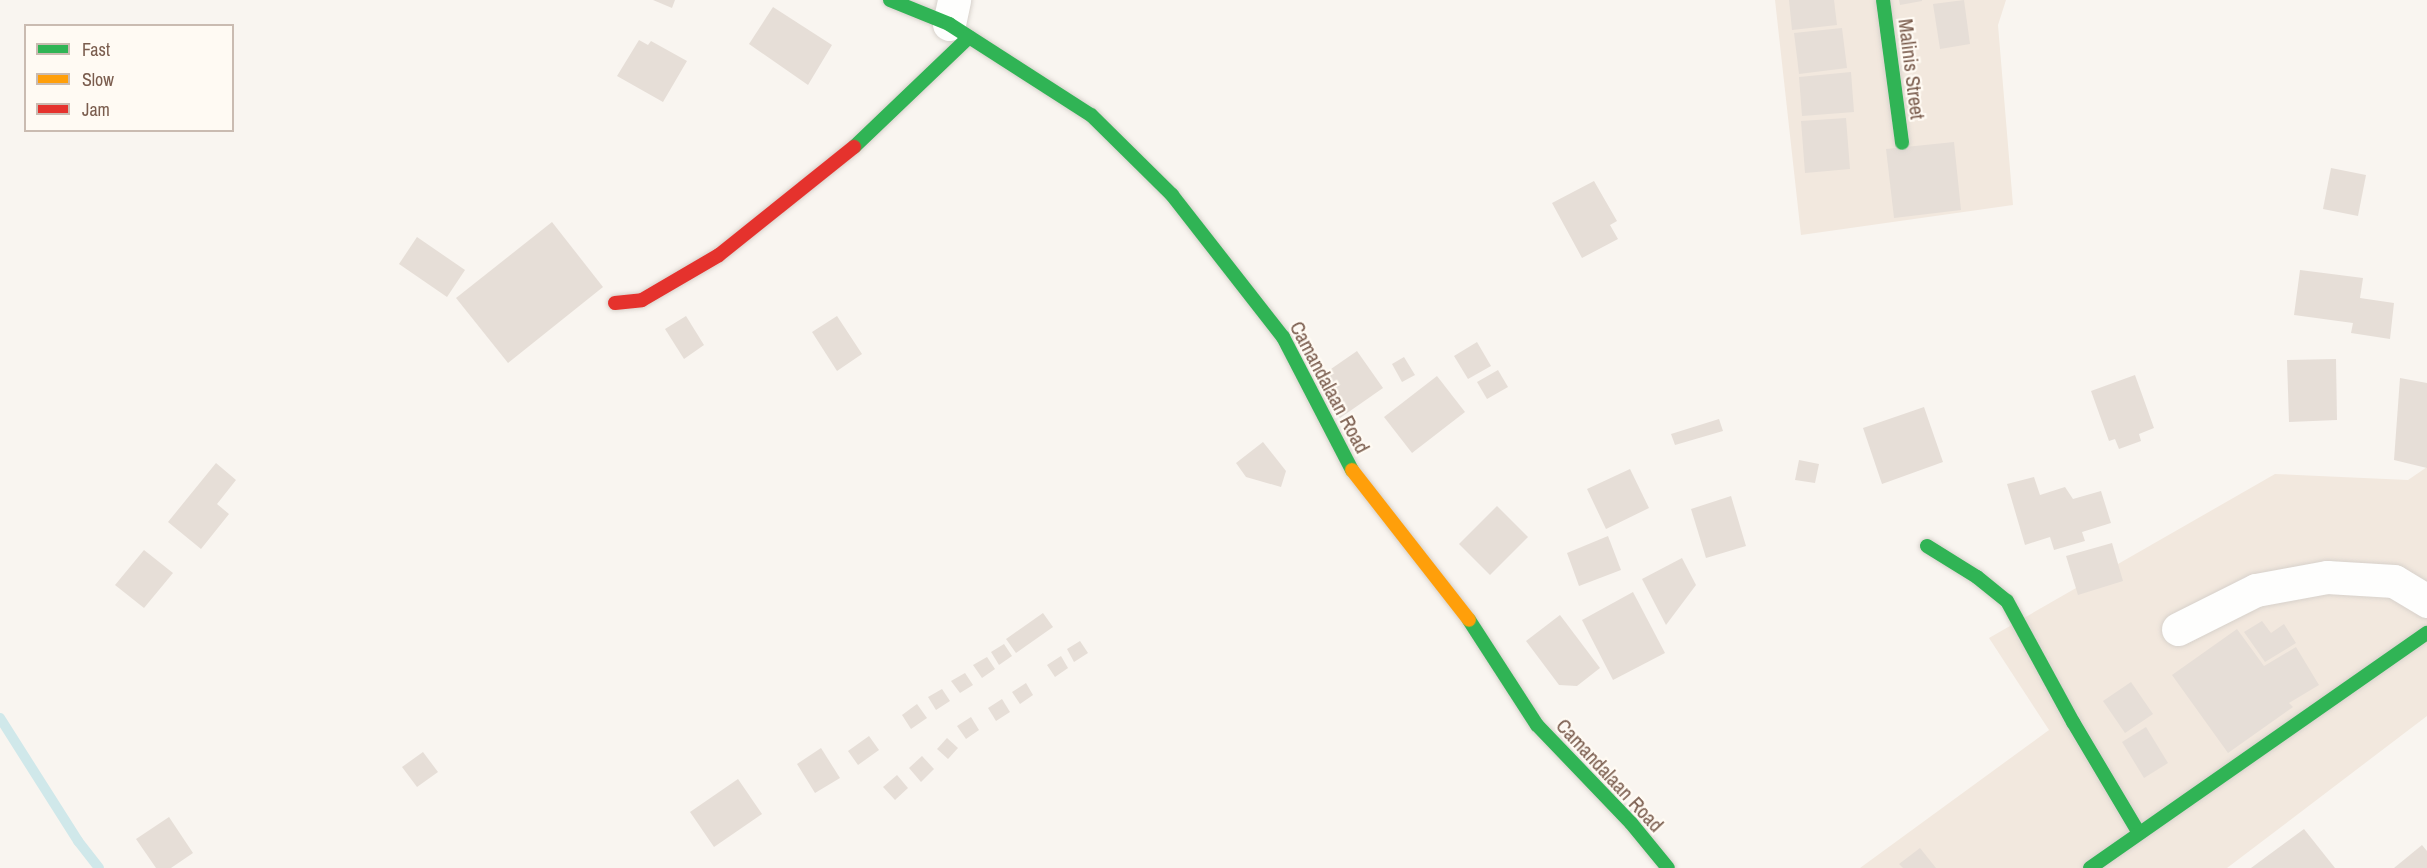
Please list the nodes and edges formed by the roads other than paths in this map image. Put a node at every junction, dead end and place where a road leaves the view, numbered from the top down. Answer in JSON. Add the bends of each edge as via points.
{"nodes":[{"id":1,"x":890,"y":0,"type":"edge"},
{"id":2,"x":1883,"y":0,"type":"edge"},
{"id":3,"x":957,"y":20,"type":"edge"},
{"id":4,"x":1902,"y":143,"type":"dead end"},
{"id":5,"x":615,"y":303,"type":"dead end"},
{"id":6,"x":1927,"y":546,"type":"dead end"},
{"id":7,"x":2427,"y":601,"type":"edge"},
{"id":8,"x":2178,"y":629,"type":"dead end"},
{"id":9,"x":2427,"y":633,"type":"edge"},
{"id":10,"x":2139,"y":833,"type":"junction"},
{"id":11,"x":1668,"y":868,"type":"edge"},
{"id":12,"x":2090,"y":868,"type":"edge"}],
"edges":[{"from":1,"to":3,"type":"street","name":"Camandalaan Road"},
{"from":2,"to":4,"type":"street","name":"Malinis Street"},
{"from":3,"to":5,"type":"street","via":[[840,160],[719,255],[642,300]]},
{"from":3,"to":11,"type":"street","name":"Camandalaan Road","via":[[1090,115],[1172,195],[1283,337],[1345,461],[1468,618],[1537,725],[1631,823]]},
{"from":6,"to":10,"type":"street","via":[[2007,601]]},
{"from":7,"to":8,"type":"street","via":[[2394,581],[2327,577],[2256,590]]},
{"from":9,"to":10,"type":"street"},
{"from":10,"to":12,"type":"street"}]}
